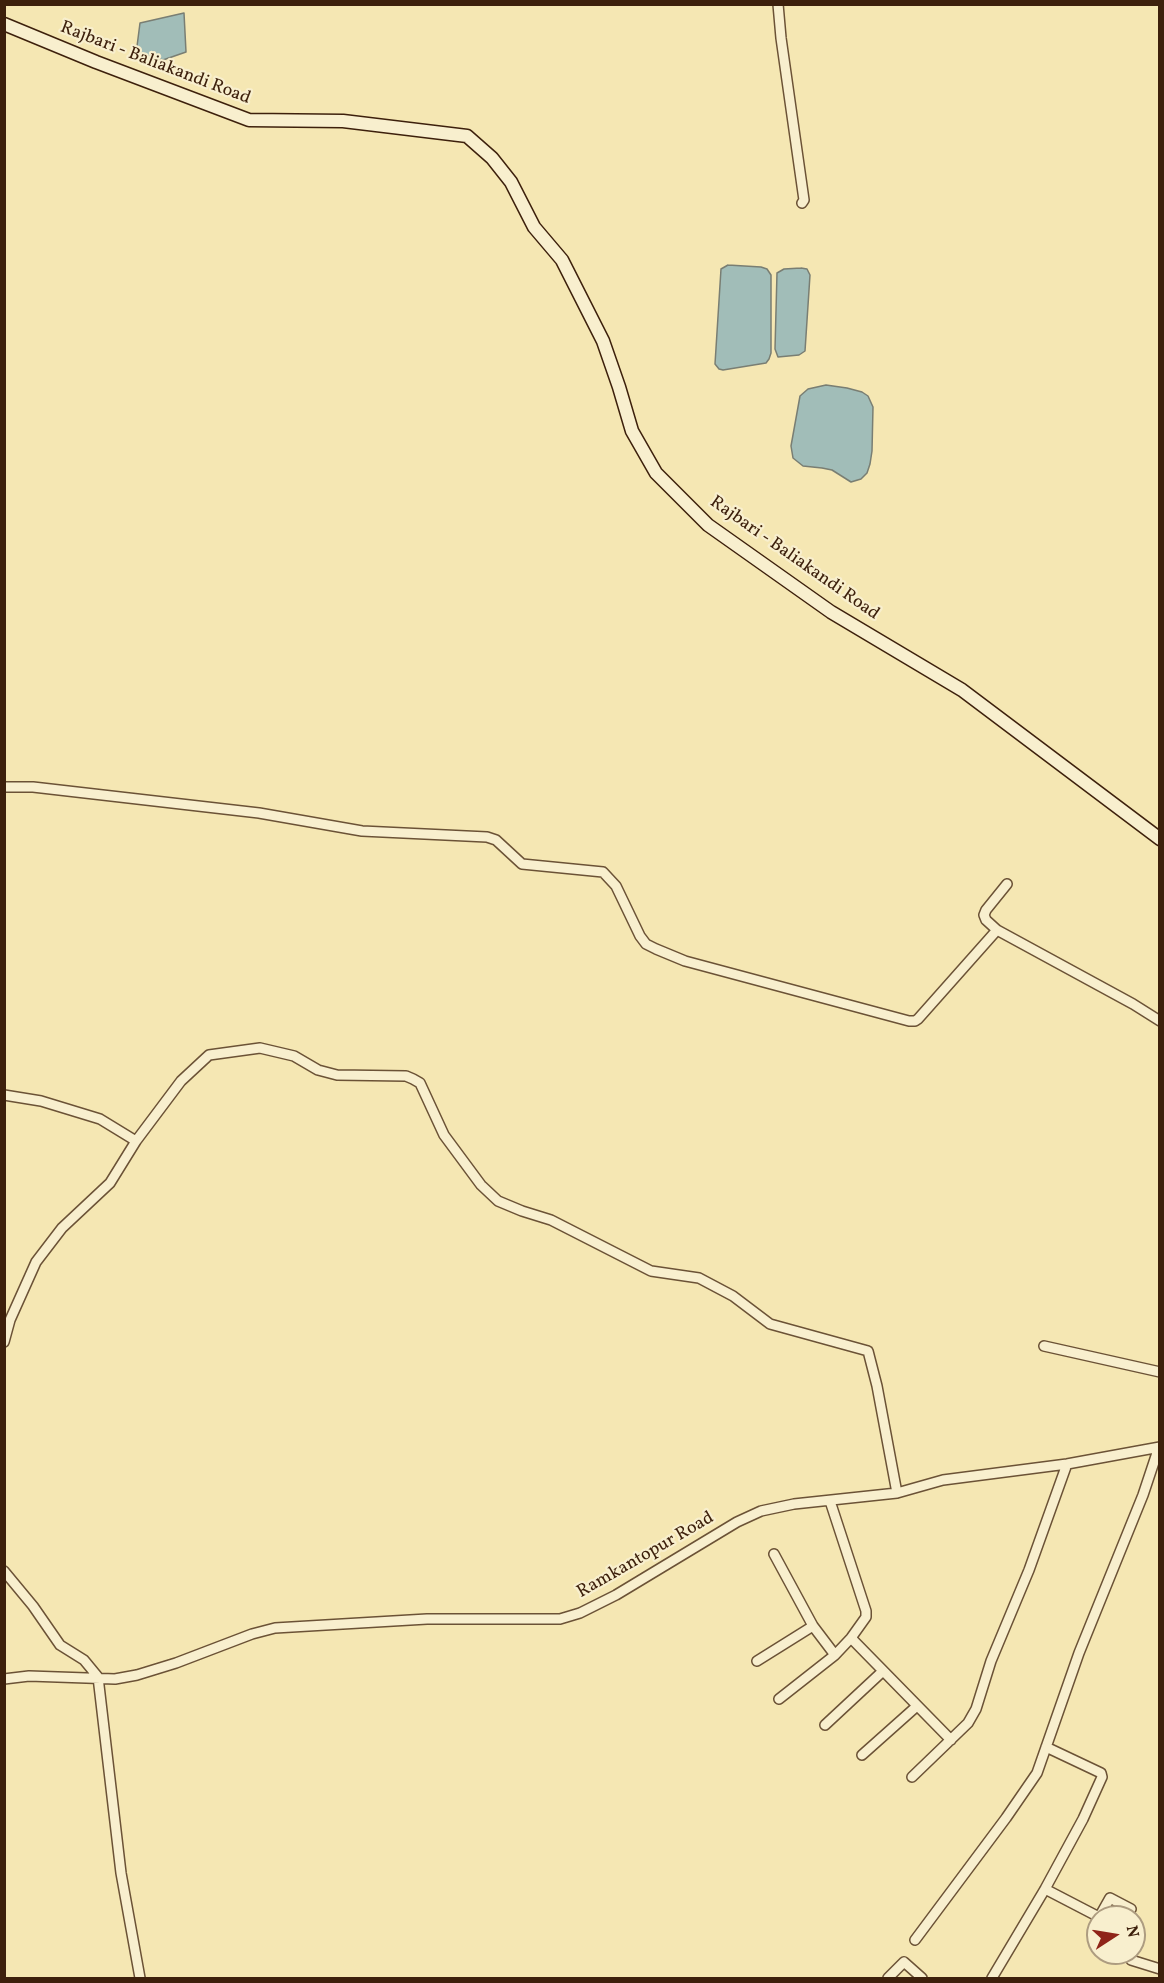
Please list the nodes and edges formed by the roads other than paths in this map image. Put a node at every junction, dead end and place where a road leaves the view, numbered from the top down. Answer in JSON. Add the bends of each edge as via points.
{"nodes":[{"id":1,"x":778,"y":4,"type":"edge"},
{"id":2,"x":4,"y":24,"type":"edge"},
{"id":3,"x":802,"y":203,"type":"dead end"},
{"id":4,"x":4,"y":787,"type":"edge"},
{"id":5,"x":1160,"y":839,"type":"edge"},
{"id":6,"x":1007,"y":884,"type":"dead end"},
{"id":7,"x":997,"y":930,"type":"junction"},
{"id":8,"x":1160,"y":1021,"type":"edge"},
{"id":9,"x":4,"y":1095,"type":"edge"},
{"id":10,"x":136,"y":1141,"type":"junction"},
{"id":11,"x":4,"y":1342,"type":"edge"},
{"id":12,"x":1044,"y":1346,"type":"dead end"},
{"id":13,"x":1160,"y":1372,"type":"edge"},
{"id":14,"x":1159,"y":1446,"type":"edge"},
{"id":15,"x":1067,"y":1464,"type":"junction"},
{"id":16,"x":897,"y":1493,"type":"junction"},
{"id":17,"x":830,"y":1501,"type":"junction"},
{"id":18,"x":774,"y":1554,"type":"dead end"},
{"id":19,"x":4,"y":1571,"type":"edge"},
{"id":20,"x":813,"y":1626,"type":"junction"},
{"id":21,"x":851,"y":1638,"type":"junction"},
{"id":22,"x":834,"y":1655,"type":"junction"},
{"id":23,"x":757,"y":1661,"type":"dead end"},
{"id":24,"x":883,"y":1671,"type":"junction"},
{"id":25,"x":98,"y":1677,"type":"junction"},
{"id":26,"x":4,"y":1679,"type":"edge"},
{"id":27,"x":779,"y":1699,"type":"dead end"},
{"id":28,"x":916,"y":1706,"type":"junction"},
{"id":29,"x":825,"y":1725,"type":"dead end"},
{"id":30,"x":951,"y":1740,"type":"junction"},
{"id":31,"x":1046,"y":1747,"type":"junction"},
{"id":32,"x":862,"y":1755,"type":"dead end"},
{"id":33,"x":912,"y":1777,"type":"dead end"},
{"id":34,"x":1045,"y":1889,"type":"junction"},
{"id":35,"x":1106,"y":1905,"type":"edge"},
{"id":36,"x":1123,"y":1905,"type":"edge"},
{"id":37,"x":1086,"y":1911,"type":"edge"},
{"id":38,"x":915,"y":1940,"type":"dead end"},
{"id":39,"x":140,"y":1978,"type":"edge"},
{"id":40,"x":888,"y":1978,"type":"edge"},
{"id":41,"x":922,"y":1978,"type":"edge"},
{"id":42,"x":993,"y":1978,"type":"edge"}],
"edges":[{"from":1,"to":3,"type":"street"},
{"from":2,"to":5,"type":"main road","name":"Rajbari - Baliakandi Road","via":[[249,120],[343,121],[467,136],[511,182],[534,228],[562,260],[603,341],[632,431],[656,473],[708,525],[831,612],[962,690]]},
{"from":4,"to":7,"type":"street","via":[[259,813],[362,831],[487,837],[496,840],[522,864],[603,872],[616,886],[640,936],[656,949],[685,961],[909,1021],[918,1019]]},
{"from":6,"to":7,"type":"street","via":[[984,915]]},
{"from":7,"to":8,"type":"street"},
{"from":9,"to":10,"type":"street","via":[[41,1101],[100,1119]]},
{"from":10,"to":11,"type":"street","via":[[110,1183],[62,1228],[36,1263]]},
{"from":10,"to":16,"type":"street","via":[[182,1081],[209,1054],[260,1048],[294,1056],[318,1070],[337,1075],[413,1078],[420,1083],[448,1142],[498,1201],[551,1220],[651,1271],[699,1278],[734,1296],[770,1324],[868,1351]]},
{"from":12,"to":13,"type":"street"},
{"from":14,"to":15,"type":"street","name":"Ramkantopur Road"},
{"from":14,"to":31,"type":"street"},
{"from":15,"to":16,"type":"street","name":"Ramkantopur Road","via":[[943,1480]]},
{"from":15,"to":30,"type":"street","via":[[976,1709],[968,1724]]},
{"from":16,"to":17,"type":"street","name":"Ramkantopur Road"},
{"from":17,"to":21,"type":"street","via":[[866,1611]]},
{"from":17,"to":25,"type":"street","name":"Ramkantopur Road","via":[[782,1506],[737,1521],[616,1595],[560,1619],[427,1619],[275,1628],[137,1675]]},
{"from":18,"to":20,"type":"street"},
{"from":19,"to":25,"type":"street","via":[[60,1645],[84,1660]]},
{"from":20,"to":22,"type":"street"},
{"from":20,"to":23,"type":"street"},
{"from":21,"to":22,"type":"street"},
{"from":21,"to":24,"type":"street"},
{"from":22,"to":27,"type":"street"},
{"from":24,"to":28,"type":"street"},
{"from":24,"to":29,"type":"street"},
{"from":25,"to":26,"type":"street","name":"Ramkantopur Road"},
{"from":25,"to":39,"type":"street","via":[[121,1873]]},
{"from":28,"to":30,"type":"street"},
{"from":28,"to":32,"type":"street"},
{"from":30,"to":33,"type":"street"},
{"from":31,"to":34,"type":"street","via":[[1102,1776]]},
{"from":31,"to":38,"type":"street","via":[[1037,1773]]},
{"from":34,"to":37,"type":"street"},
{"from":34,"to":42,"type":"street"},
{"from":35,"to":36,"type":"street","via":[[1110,1898]]},
{"from":40,"to":41,"type":"street","via":[[904,1962]]}]}
